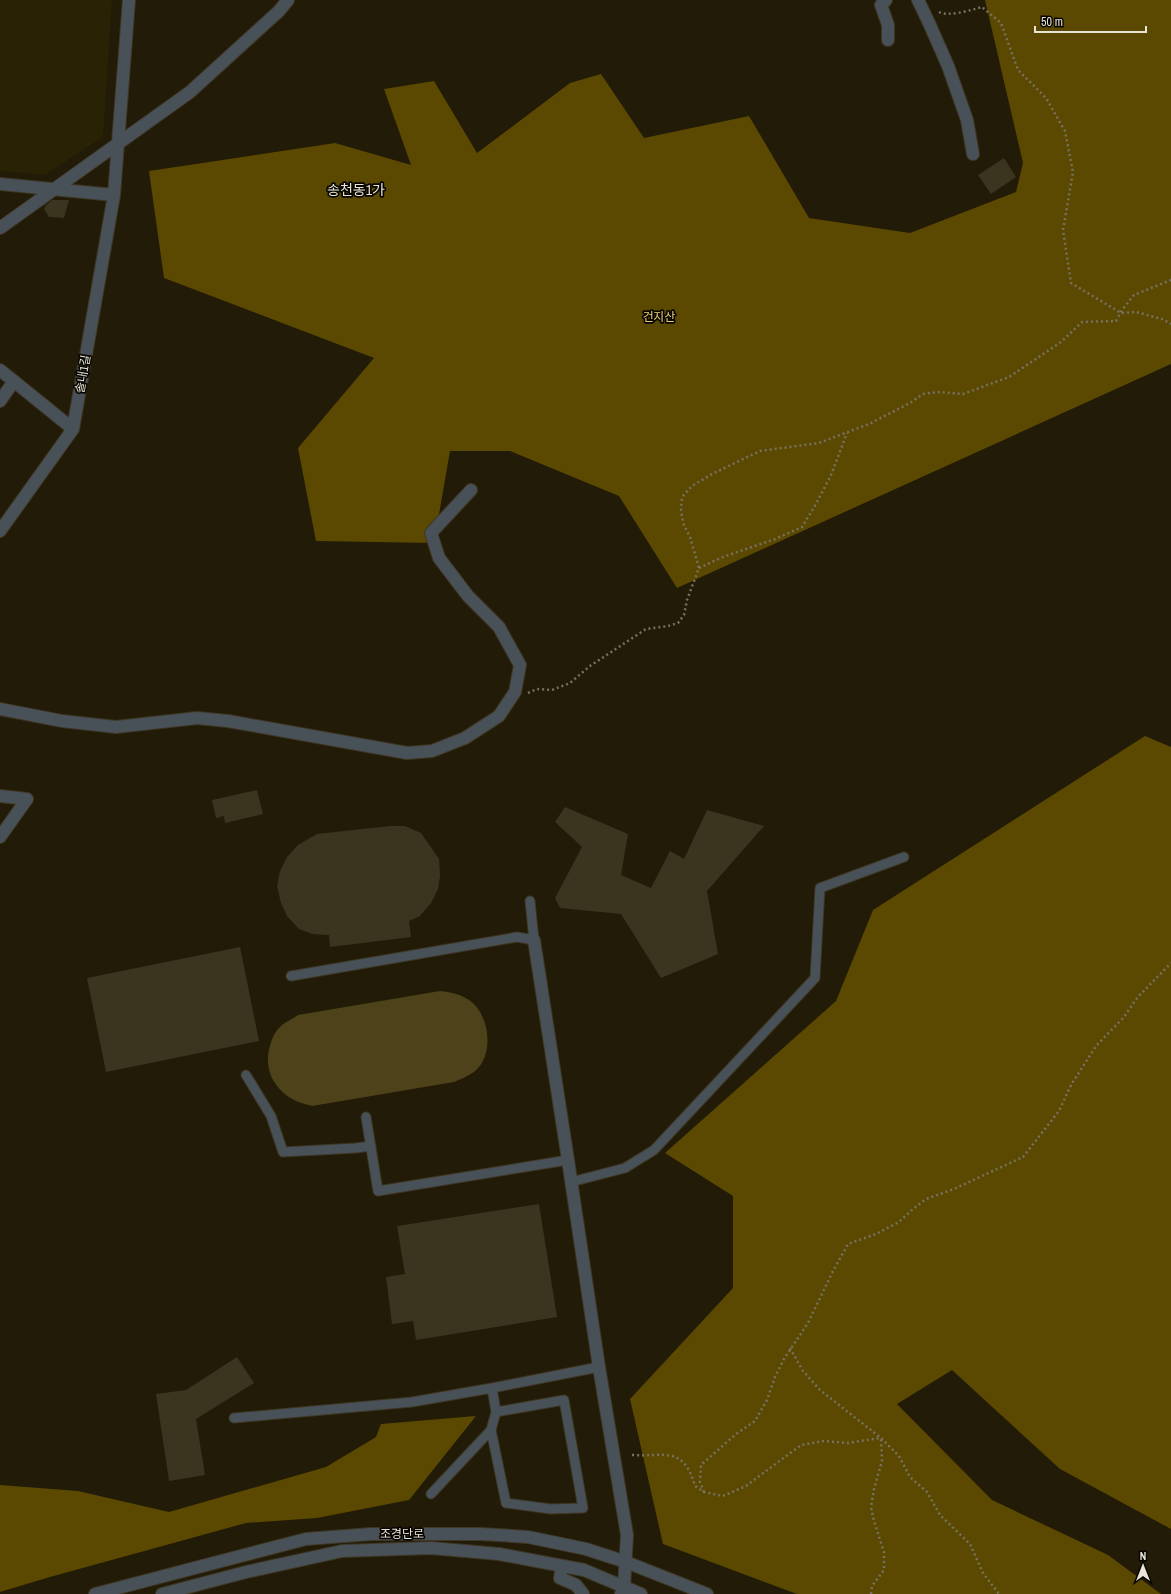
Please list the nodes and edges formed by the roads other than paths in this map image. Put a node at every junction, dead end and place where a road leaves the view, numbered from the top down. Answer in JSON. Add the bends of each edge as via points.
{"nodes":[{"id":1,"x":129,"y":0,"type":"edge"},
{"id":2,"x":288,"y":0,"type":"edge"},
{"id":3,"x":886,"y":0,"type":"edge"},
{"id":4,"x":919,"y":1,"type":"edge"},
{"id":5,"x":888,"y":40,"type":"dead end"},
{"id":6,"x":118,"y":144,"type":"junction"},
{"id":7,"x":973,"y":154,"type":"dead end"},
{"id":8,"x":0,"y":184,"type":"edge"},
{"id":9,"x":53,"y":189,"type":"junction"},
{"id":10,"x":114,"y":195,"type":"junction"},
{"id":11,"x":0,"y":228,"type":"edge"},
{"id":12,"x":0,"y":370,"type":"edge"},
{"id":13,"x":14,"y":381,"type":"junction"},
{"id":14,"x":0,"y":401,"type":"edge"},
{"id":15,"x":73,"y":429,"type":"junction"},
{"id":16,"x":471,"y":490,"type":"dead end"},
{"id":17,"x":0,"y":531,"type":"edge"},
{"id":18,"x":0,"y":709,"type":"edge"},
{"id":19,"x":0,"y":796,"type":"edge"},
{"id":20,"x":0,"y":837,"type":"edge"},
{"id":21,"x":904,"y":857,"type":"dead end"},
{"id":22,"x":530,"y":901,"type":"dead end"},
{"id":23,"x":534,"y":940,"type":"junction"},
{"id":24,"x":291,"y":976,"type":"dead end"},
{"id":25,"x":246,"y":1075,"type":"dead end"},
{"id":26,"x":366,"y":1117,"type":"dead end"},
{"id":27,"x":371,"y":1146,"type":"junction"},
{"id":28,"x":568,"y":1160,"type":"junction"},
{"id":29,"x":571,"y":1182,"type":"junction"},
{"id":30,"x":599,"y":1367,"type":"junction"},
{"id":31,"x":492,"y":1388,"type":"junction"},
{"id":32,"x":496,"y":1412,"type":"junction"},
{"id":33,"x":234,"y":1418,"type":"dead end"},
{"id":34,"x":491,"y":1430,"type":"junction"},
{"id":35,"x":431,"y":1494,"type":"dead end"},
{"id":36,"x":626,"y":1562,"type":"junction"},
{"id":37,"x":562,"y":1566,"type":"junction"},
{"id":38,"x":622,"y":1591,"type":"edge"},
{"id":39,"x":95,"y":1594,"type":"edge"},
{"id":40,"x":162,"y":1594,"type":"edge"},
{"id":41,"x":583,"y":1594,"type":"edge"},
{"id":42,"x":640,"y":1594,"type":"edge"},
{"id":43,"x":707,"y":1594,"type":"edge"}],
"edges":[{"from":1,"to":6,"type":"street","name":"솔내1길"},
{"from":2,"to":6,"type":"street","via":[[279,12],[190,92]]},
{"from":3,"to":5,"type":"street","via":[[881,5],[888,25]]},
{"from":4,"to":7,"type":"street","via":[[948,66],[965,113]]},
{"from":6,"to":9,"type":"street"},
{"from":6,"to":10,"type":"street","name":"솔내1길"},
{"from":8,"to":9,"type":"street"},
{"from":9,"to":10,"type":"street"},
{"from":9,"to":11,"type":"street"},
{"from":10,"to":15,"type":"street","name":"솔내1길"},
{"from":12,"to":13,"type":"street"},
{"from":13,"to":14,"type":"street"},
{"from":13,"to":15,"type":"street"},
{"from":15,"to":17,"type":"street","name":"솔내1길"},
{"from":16,"to":18,"type":"street","via":[[431,533],[439,558],[468,596],[499,628],[520,665],[515,692],[499,716],[465,738],[432,751],[407,753],[228,721],[198,718],[116,727]]},
{"from":19,"to":20,"type":"street","via":[[27,799]]},
{"from":21,"to":29,"type":"lane","via":[[820,888],[815,978],[654,1150],[625,1168]]},
{"from":22,"to":23,"type":"lane"},
{"from":23,"to":24,"type":"lane","via":[[517,938]]},
{"from":23,"to":28,"type":"street"},
{"from":25,"to":27,"type":"lane","via":[[271,1116],[283,1152]]},
{"from":26,"to":27,"type":"lane"},
{"from":27,"to":28,"type":"lane","via":[[378,1191]]},
{"from":28,"to":29,"type":"street"},
{"from":29,"to":30,"type":"street"},
{"from":30,"to":31,"type":"lane"},
{"from":30,"to":36,"type":"street","via":[[627,1535]]},
{"from":31,"to":32,"type":"lane"},
{"from":31,"to":33,"type":"lane","via":[[412,1402]]},
{"from":32,"to":34,"type":"lane"},
{"from":32,"to":34,"type":"lane","via":[[564,1400],[584,1508],[551,1509],[506,1503]]},
{"from":34,"to":35,"type":"lane"},
{"from":36,"to":38,"type":"street"},
{"from":36,"to":39,"type":"street","name":"조경단로","via":[[586,1549],[528,1536],[371,1534],[306,1539]]},
{"from":36,"to":43,"type":"street","name":"조경단로"},
{"from":37,"to":38,"type":"street","name":"조경단로","via":[[584,1570]]},
{"from":37,"to":40,"type":"street","name":"조경단로","via":[[499,1554],[431,1548],[342,1550]]},
{"from":37,"to":41,"type":"street","via":[[560,1578],[576,1585]]},
{"from":38,"to":42,"type":"street","name":"조경단로"}]}
